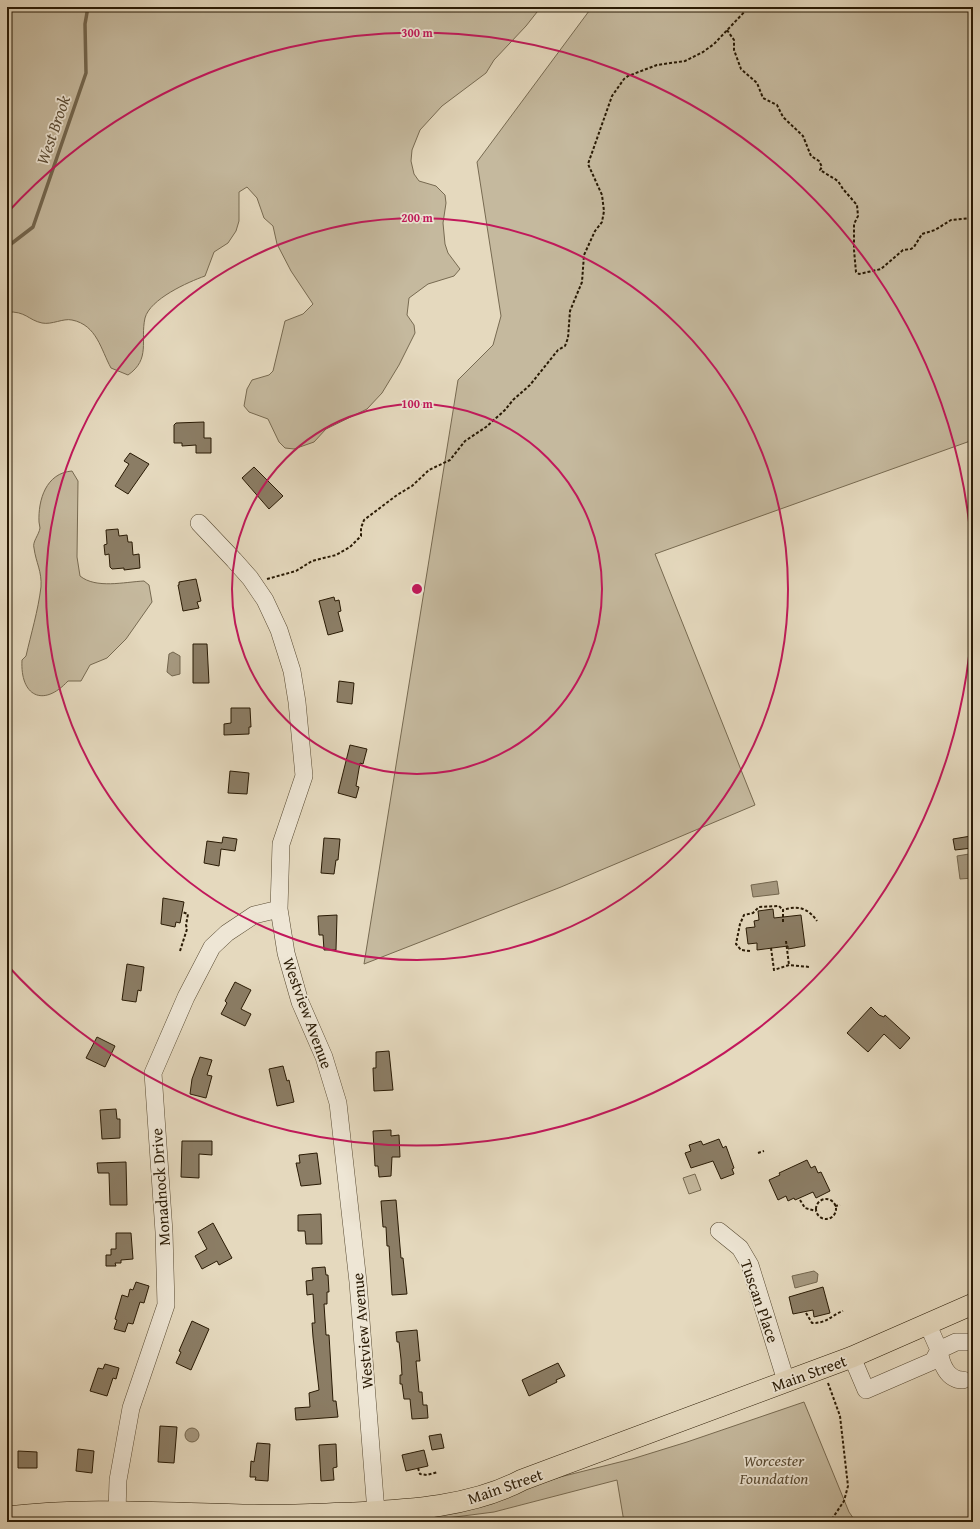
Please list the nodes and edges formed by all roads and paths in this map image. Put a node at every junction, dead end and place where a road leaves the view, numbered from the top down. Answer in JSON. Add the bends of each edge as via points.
{"nodes":[{"id":1,"x":749,"y":7,"type":"edge"},
{"id":2,"x":727,"y":30,"type":"junction"},
{"id":3,"x":973,"y":218,"type":"edge"},
{"id":4,"x":199,"y":523,"type":"dead end"},
{"id":5,"x":253,"y":583,"type":"junction"},
{"id":6,"x":279,"y":909,"type":"junction"},
{"id":7,"x":783,"y":910,"type":"junction"},
{"id":8,"x":182,"y":912,"type":"dead end"},
{"id":9,"x":817,"y":921,"type":"dead end"},
{"id":10,"x":783,"y":922,"type":"dead end"},
{"id":11,"x":786,"y":942,"type":"dead end"},
{"id":12,"x":771,"y":948,"type":"dead end"},
{"id":13,"x":180,"y":951,"type":"dead end"},
{"id":14,"x":750,"y":951,"type":"dead end"},
{"id":15,"x":789,"y":964,"type":"junction"},
{"id":16,"x":810,"y":967,"type":"dead end"},
{"id":17,"x":764,"y":1151,"type":"dead end"},
{"id":18,"x":758,"y":1153,"type":"dead end"},
{"id":19,"x":800,"y":1200,"type":"dead end"},
{"id":20,"x":840,"y":1205,"type":"dead end"},
{"id":21,"x":835,"y":1206,"type":"junction"},
{"id":22,"x":816,"y":1211,"type":"junction"},
{"id":23,"x":719,"y":1231,"type":"dead end"},
{"id":24,"x":973,"y":1304,"type":"edge"},
{"id":25,"x":843,"y":1311,"type":"dead end"},
{"id":26,"x":806,"y":1313,"type":"dead end"},
{"id":27,"x":928,"y":1325,"type":"junction"},
{"id":28,"x":973,"y":1342,"type":"edge"},
{"id":29,"x":939,"y":1350,"type":"junction"},
{"id":30,"x":852,"y":1357,"type":"junction"},
{"id":31,"x":822,"y":1368,"type":"junction"},
{"id":32,"x":786,"y":1380,"type":"junction"},
{"id":33,"x":962,"y":1380,"type":"dead end"},
{"id":34,"x":418,"y":1468,"type":"dead end"},
{"id":35,"x":438,"y":1472,"type":"dead end"},
{"id":36,"x":117,"y":1512,"type":"junction"},
{"id":37,"x":376,"y":1512,"type":"junction"},
{"id":38,"x":7,"y":1517,"type":"edge"},
{"id":39,"x":830,"y":1522,"type":"edge"}],
"edges":[{"from":1,"to":2,"type":"path"},
{"from":2,"to":3,"type":"path","via":[[734,40],[734,50],[741,69],[757,83],[763,98],[776,104],[783,117],[803,136],[811,156],[822,165],[820,170],[836,179],[857,205],[858,216],[854,224],[856,272],[859,274],[881,269],[903,250],[911,249],[922,234],[935,230],[945,222]]},
{"from":2,"to":5,"type":"path","via":[[714,44],[685,61],[652,67],[624,78],[612,96],[588,164],[602,196],[602,222],[584,254],[582,282],[570,311],[565,346],[558,350],[530,386],[486,427],[465,441],[450,460],[429,470],[412,486],[364,520],[361,536],[350,547],[329,558],[312,561],[296,571]]},
{"from":4,"to":5,"type":"street","name":"Westview Avenue"},
{"from":5,"to":6,"type":"street","name":"Westview Avenue","via":[[265,600],[279,630],[291,668],[303,754],[304,776],[281,844]]},
{"from":6,"to":36,"type":"street","name":"Monadnock Drive","via":[[254,915],[227,933],[212,947],[186,997],[153,1073],[164,1232],[166,1305],[131,1408],[120,1472]]},
{"from":6,"to":37,"type":"street","name":"Westview Avenue","via":[[286,953],[300,1002],[324,1056],[338,1103],[358,1282]]},
{"from":7,"to":9,"type":"path","via":[[801,908],[811,913]]},
{"from":7,"to":10,"type":"path"},
{"from":7,"to":14,"type":"path","via":[[779,906],[759,907],[753,913],[744,915],[736,944],[741,950]]},
{"from":8,"to":13,"type":"path","via":[[188,914],[187,929]]},
{"from":11,"to":15,"type":"path"},
{"from":12,"to":15,"type":"path","via":[[774,970]]},
{"from":15,"to":16,"type":"path"},
{"from":17,"to":18,"type":"path"},
{"from":19,"to":22,"type":"path","via":[[805,1208]]},
{"from":20,"to":21,"type":"path"},
{"from":21,"to":22,"type":"path","via":[[831,1201],[825,1200],[817,1204]]},
{"from":21,"to":22,"type":"path","via":[[835,1212],[828,1219],[822,1218]]},
{"from":23,"to":32,"type":"street","name":"Tuscan Place","via":[[740,1248],[750,1265]]},
{"from":24,"to":27,"type":"main road","name":"Main Street"},
{"from":25,"to":26,"type":"path","via":[[833,1315],[828,1321],[816,1323],[812,1323]]},
{"from":27,"to":29,"type":"street"},
{"from":27,"to":30,"type":"main road","name":"Main Street"},
{"from":28,"to":29,"type":"street","via":[[956,1342]]},
{"from":29,"to":30,"type":"street","via":[[933,1361],[866,1390]]},
{"from":29,"to":33,"type":"street","via":[[940,1360],[947,1373]]},
{"from":30,"to":31,"type":"main road","name":"Main Street"},
{"from":31,"to":32,"type":"main road","name":"Main Street"},
{"from":31,"to":39,"type":"path","via":[[840,1416],[848,1486],[844,1501]]},
{"from":32,"to":37,"type":"main road","name":"Main Street","via":[[507,1487],[458,1502]]},
{"from":34,"to":35,"type":"path","via":[[423,1475]]},
{"from":36,"to":37,"type":"main road","name":"Main Street","via":[[255,1515]]},
{"from":36,"to":38,"type":"main road","name":"Main Street"}]}
